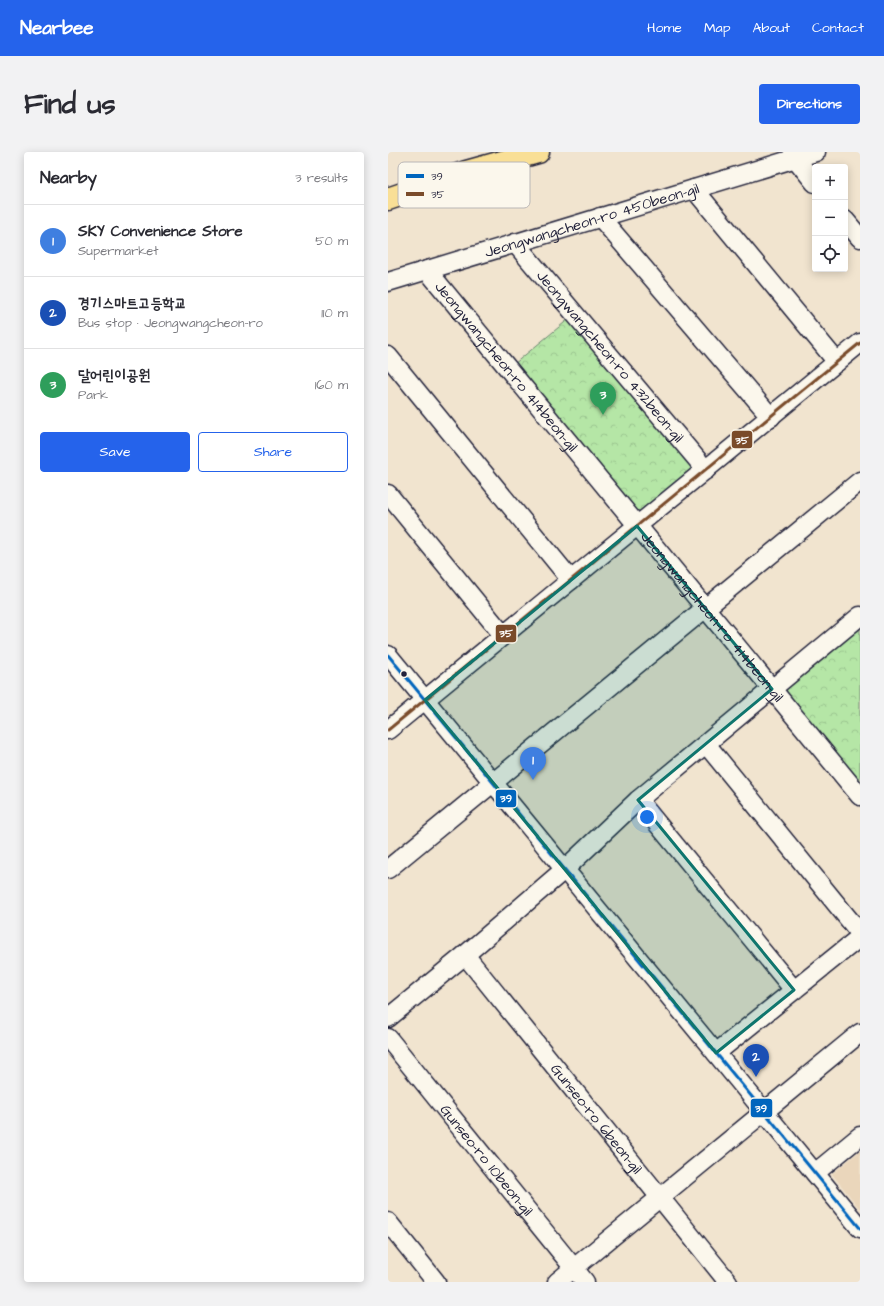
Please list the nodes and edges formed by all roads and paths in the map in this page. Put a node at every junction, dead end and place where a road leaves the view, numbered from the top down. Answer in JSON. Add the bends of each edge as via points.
{"nodes":[{"id":1,"x":538,"y":152,"type":"edge"},
{"id":2,"x":816,"y":152,"type":"edge"},
{"id":3,"x":794,"y":155,"type":"edge"},
{"id":4,"x":502,"y":162,"type":"edge"},
{"id":5,"x":812,"y":179,"type":"edge"},
{"id":6,"x":694,"y":189,"type":"junction"},
{"id":7,"x":398,"y":196,"type":"edge"},
{"id":8,"x":388,"y":199,"type":"edge"},
{"id":9,"x":600,"y":217,"type":"junction"},
{"id":10,"x":848,"y":224,"type":"edge"},
{"id":11,"x":860,"y":238,"type":"edge"},
{"id":12,"x":515,"y":243,"type":"junction"},
{"id":13,"x":426,"y":270,"type":"junction"},
{"id":14,"x":388,"y":282,"type":"edge"},
{"id":15,"x":860,"y":343,"type":"edge"},
{"id":16,"x":388,"y":356,"type":"edge"},
{"id":17,"x":837,"y":362,"type":"junction"},
{"id":18,"x":770,"y":417,"type":"junction"},
{"id":19,"x":706,"y":470,"type":"junction"},
{"id":20,"x":860,"y":481,"type":"edge"},
{"id":21,"x":388,"y":494,"type":"edge"},
{"id":22,"x":637,"y":526,"type":"junction"},
{"id":23,"x":571,"y":580,"type":"junction"},
{"id":24,"x":705,"y":608,"type":"junction"},
{"id":25,"x":860,"y":616,"type":"edge"},
{"id":26,"x":503,"y":635,"type":"junction"},
{"id":27,"x":388,"y":655,"type":"edge"},
{"id":28,"x":772,"y":689,"type":"junction"},
{"id":29,"x":425,"y":700,"type":"junction"},
{"id":30,"x":388,"y":730,"type":"edge"},
{"id":31,"x":706,"y":744,"type":"junction"},
{"id":32,"x":493,"y":782,"type":"junction"},
{"id":33,"x":860,"y":796,"type":"edge"},
{"id":34,"x":638,"y":800,"type":"junction"},
{"id":35,"x":388,"y":869,"type":"edge"},
{"id":36,"x":565,"y":869,"type":"junction"},
{"id":37,"x":860,"y":933,"type":"edge"},
{"id":38,"x":860,"y":937,"type":"edge"},
{"id":39,"x":465,"y":955,"type":"junction"},
{"id":40,"x":794,"y":990,"type":"junction"},
{"id":41,"x":388,"y":1018,"type":"edge"},
{"id":42,"x":860,"y":1033,"type":"edge"},
{"id":43,"x":388,"y":1038,"type":"edge"},
{"id":44,"x":716,"y":1053,"type":"junction"},
{"id":45,"x":764,"y":1111,"type":"junction"},
{"id":46,"x":860,"y":1136,"type":"edge"},
{"id":47,"x":815,"y":1173,"type":"junction"},
{"id":48,"x":660,"y":1198,"type":"junction"},
{"id":49,"x":388,"y":1222,"type":"edge"},
{"id":50,"x":860,"y":1228,"type":"edge"},
{"id":51,"x":580,"y":1275,"type":"edge"},
{"id":52,"x":436,"y":1282,"type":"edge"},
{"id":53,"x":557,"y":1282,"type":"edge"},
{"id":54,"x":728,"y":1282,"type":"edge"}],
"edges":[{"from":1,"to":4,"type":"main road"},
{"from":2,"to":3,"type":"street","name":"Jeongwangcheon-ro 450beon-gil"},
{"from":3,"to":5,"type":"street"},
{"from":3,"to":6,"type":"street","name":"Jeongwangcheon-ro 450beon-gil"},
{"from":6,"to":9,"type":"street","name":"Jeongwangcheon-ro 450beon-gil"},
{"from":6,"to":17,"type":"street"},
{"from":7,"to":8,"type":"main road"},
{"from":9,"to":12,"type":"street","name":"Jeongwangcheon-ro 450beon-gil"},
{"from":9,"to":18,"type":"street"},
{"from":10,"to":11,"type":"street"},
{"from":12,"to":13,"type":"street","name":"Jeongwangcheon-ro 450beon-gil"},
{"from":12,"to":19,"type":"street","name":"Jeongwangcheon-ro 432beon-gil"},
{"from":13,"to":14,"type":"street","name":"Jeongwangcheon-ro 450beon-gil"},
{"from":13,"to":22,"type":"street","name":"Jeongwangcheon-ro 414beon-gil"},
{"from":15,"to":17,"type":"street"},
{"from":16,"to":23,"type":"street"},
{"from":17,"to":18,"type":"street"},
{"from":18,"to":19,"type":"street"},
{"from":19,"to":22,"type":"street"},
{"from":20,"to":24,"type":"street"},
{"from":21,"to":26,"type":"street"},
{"from":22,"to":23,"type":"street"},
{"from":22,"to":24,"type":"street","name":"Jeongwangcheon-ro 414beon-gil"},
{"from":23,"to":26,"type":"street"},
{"from":24,"to":28,"type":"street","name":"Jeongwangcheon-ro 414beon-gil"},
{"from":24,"to":32,"type":"street"},
{"from":25,"to":28,"type":"street"},
{"from":26,"to":29,"type":"street"},
{"from":27,"to":29,"type":"street"},
{"from":28,"to":31,"type":"street"},
{"from":28,"to":33,"type":"street","name":"Jeongwangcheon-ro 414beon-gil"},
{"from":29,"to":30,"type":"street"},
{"from":29,"to":32,"type":"street"},
{"from":31,"to":34,"type":"street"},
{"from":31,"to":37,"type":"street"},
{"from":32,"to":35,"type":"street"},
{"from":32,"to":36,"type":"street"},
{"from":34,"to":36,"type":"street"},
{"from":34,"to":40,"type":"street"},
{"from":36,"to":39,"type":"street"},
{"from":36,"to":44,"type":"street"},
{"from":38,"to":40,"type":"street"},
{"from":39,"to":41,"type":"street"},
{"from":39,"to":48,"type":"street","name":"Gunseo-ro 6beon-gil"},
{"from":40,"to":44,"type":"street"},
{"from":42,"to":45,"type":"street"},
{"from":43,"to":51,"type":"street","name":"Gunseo-ro 10beon-gil"},
{"from":44,"to":45,"type":"street"},
{"from":45,"to":47,"type":"street"},
{"from":45,"to":48,"type":"street"},
{"from":46,"to":47,"type":"street"},
{"from":47,"to":50,"type":"street"},
{"from":48,"to":51,"type":"street"},
{"from":48,"to":54,"type":"street","name":"Gunseo-ro 6beon-gil"},
{"from":49,"to":52,"type":"street"},
{"from":51,"to":53,"type":"street"}]}
